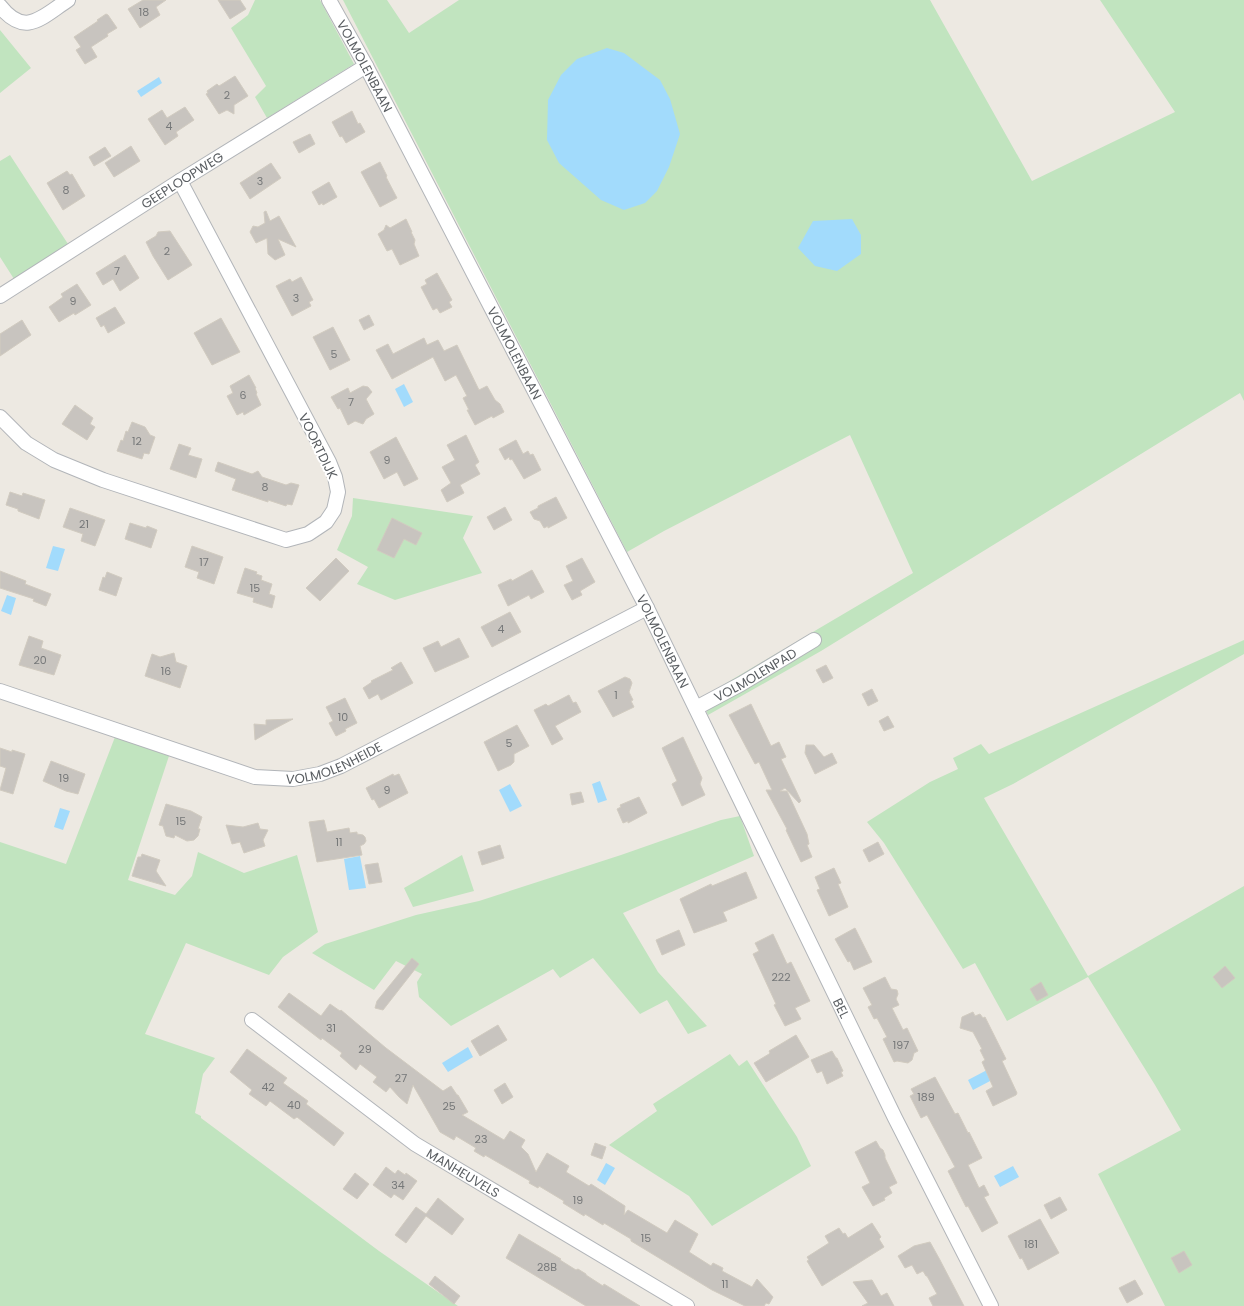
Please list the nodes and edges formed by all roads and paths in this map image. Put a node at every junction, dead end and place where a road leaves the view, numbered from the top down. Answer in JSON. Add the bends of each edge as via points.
{"nodes":[{"id":1,"x":68,"y":0,"type":"edge"},
{"id":2,"x":330,"y":0,"type":"edge"},
{"id":3,"x":0,"y":6,"type":"edge"},
{"id":4,"x":366,"y":66,"type":"junction"},
{"id":5,"x":180,"y":181,"type":"junction"},
{"id":6,"x":0,"y":296,"type":"edge"},
{"id":7,"x":0,"y":417,"type":"edge"},
{"id":8,"x":647,"y":608,"type":"junction"},
{"id":9,"x":814,"y":640,"type":"dead end"},
{"id":10,"x":0,"y":691,"type":"edge"},
{"id":11,"x":696,"y":708,"type":"junction"},
{"id":12,"x":252,"y":1020,"type":"dead end"},
{"id":13,"x":687,"y":1306,"type":"edge"},
{"id":14,"x":991,"y":1306,"type":"edge"}],
"edges":[{"from":1,"to":3,"type":"street","via":[[33,22],[20,24],[7,16]]},
{"from":2,"to":4,"type":"street","name":"VOLMOLENBAAN"},
{"from":4,"to":5,"type":"street","name":"GEEPLOOPWEG"},
{"from":4,"to":8,"type":"street","name":"VOLMOLENBAAN"},
{"from":5,"to":6,"type":"street","name":"GEEPLOOPWEG"},
{"from":5,"to":7,"type":"street","name":"VOORTDIJK","via":[[331,467],[338,492],[334,510],[326,522],[308,534],[286,540],[254,530],[103,480],[54,460],[26,443]]},
{"from":8,"to":10,"type":"street","name":"VOLMOLENHEIDE","via":[[341,766],[320,774],[293,779],[255,777]]},
{"from":8,"to":11,"type":"street","name":"VOLMOLENBAAN"},
{"from":9,"to":11,"type":"street","name":"VOLMOLENPAD"},
{"from":11,"to":14,"type":"street","name":"BEL","via":[[894,1118]]},
{"from":12,"to":13,"type":"street","name":"MANHEUVELS","via":[[415,1144]]}]}
